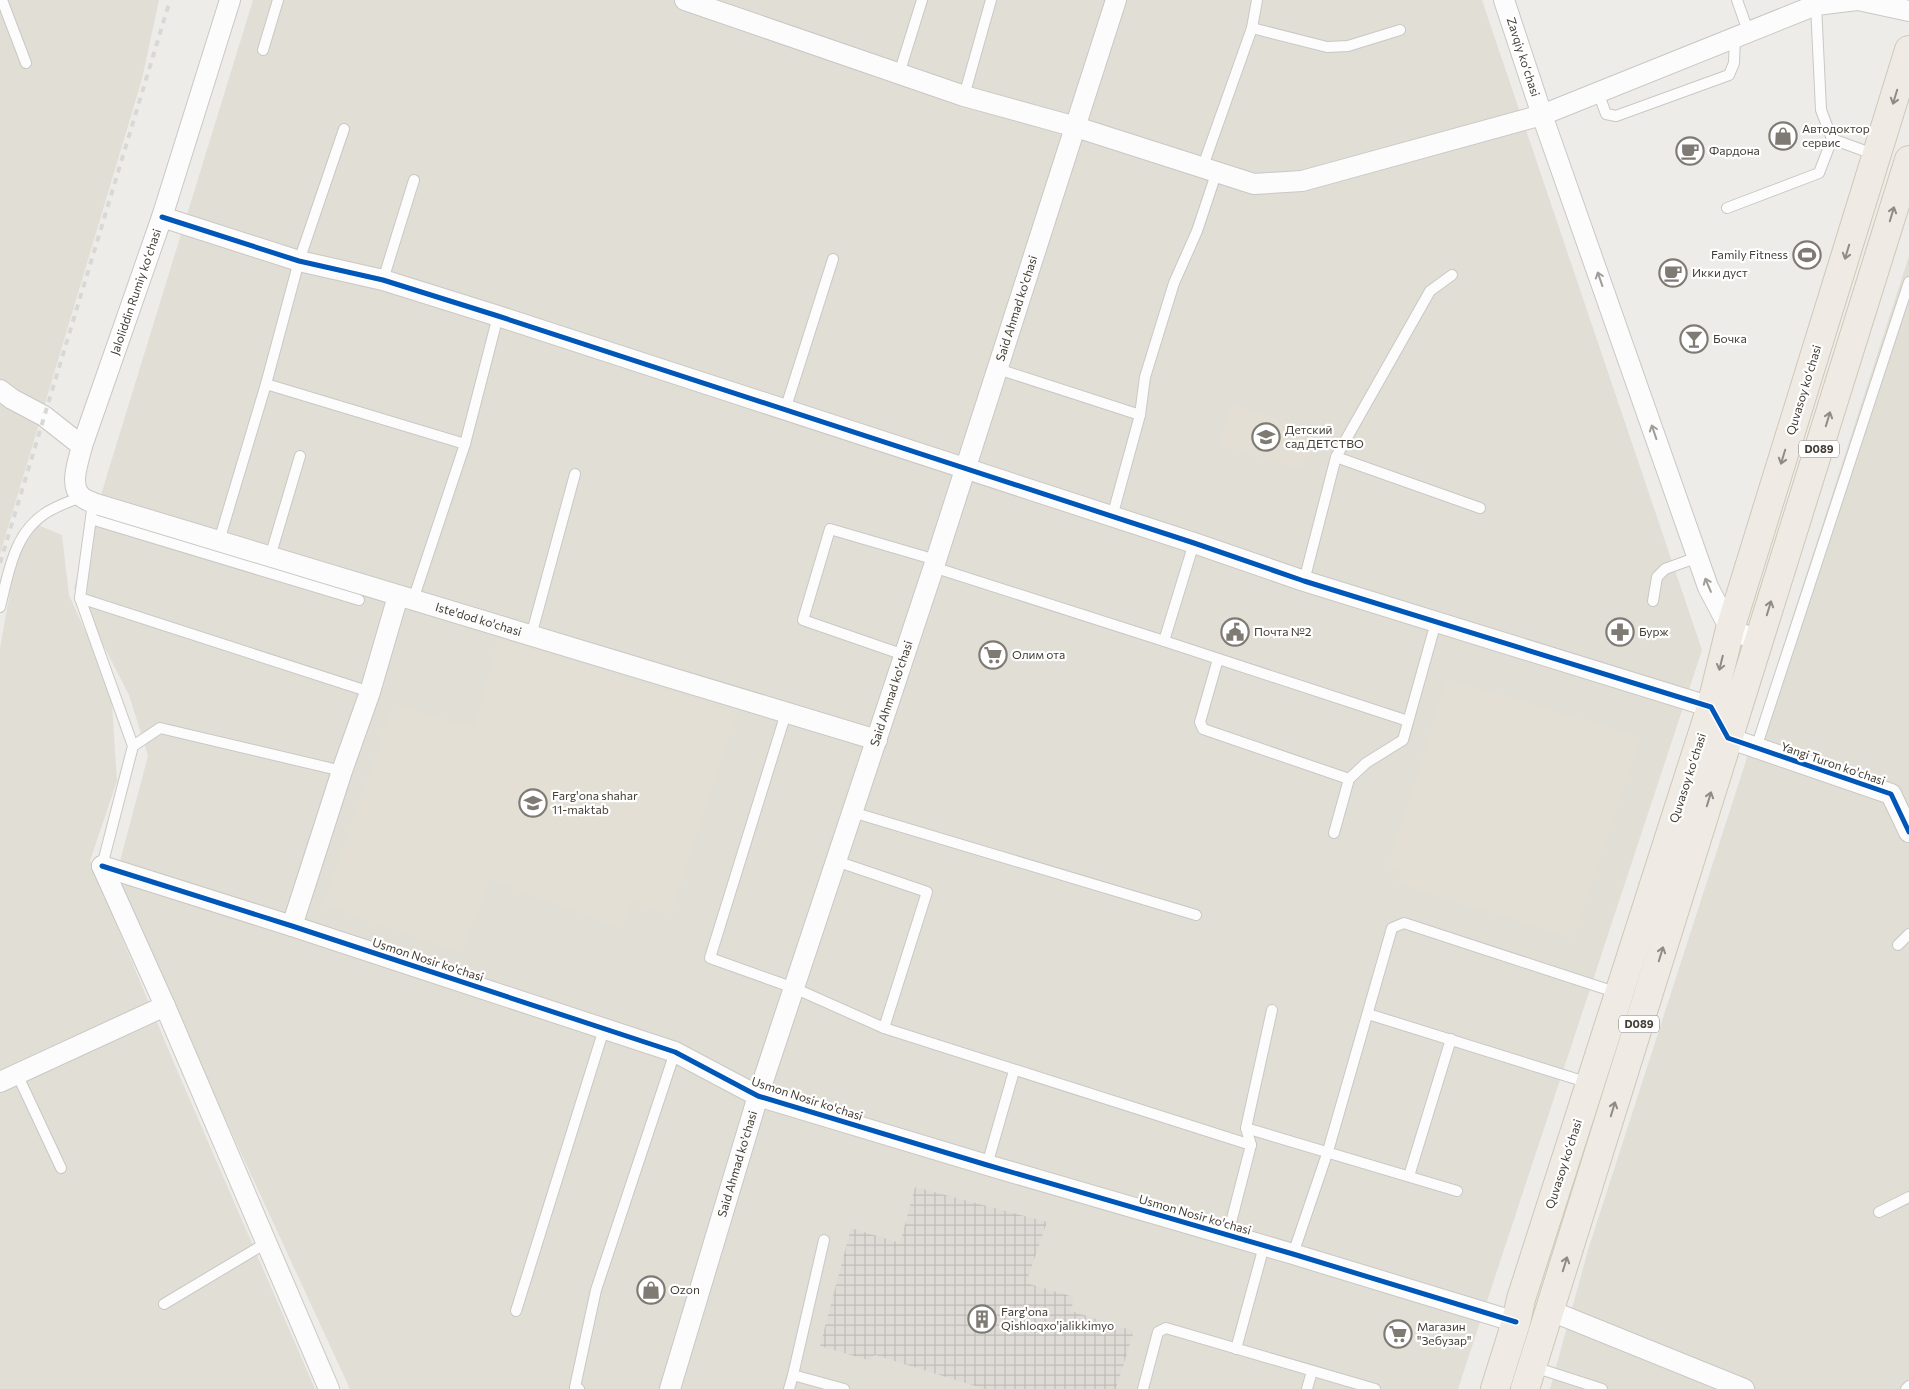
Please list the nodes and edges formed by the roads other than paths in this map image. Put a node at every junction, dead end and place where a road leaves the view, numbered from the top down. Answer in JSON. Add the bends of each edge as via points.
{"nodes":[{"id":1,"x":2,"y":0,"type":"edge"},
{"id":2,"x":230,"y":0,"type":"edge"},
{"id":3,"x":278,"y":0,"type":"edge"},
{"id":4,"x":685,"y":0,"type":"edge"},
{"id":5,"x":922,"y":0,"type":"edge"},
{"id":6,"x":991,"y":0,"type":"edge"},
{"id":7,"x":1116,"y":0,"type":"edge"},
{"id":8,"x":1257,"y":0,"type":"edge"},
{"id":9,"x":1504,"y":0,"type":"edge"},
{"id":10,"x":1737,"y":0,"type":"edge"},
{"id":11,"x":1857,"y":0,"type":"edge"},
{"id":12,"x":1816,"y":5,"type":"junction"},
{"id":13,"x":1909,"y":11,"type":"edge"},
{"id":14,"x":1252,"y":28,"type":"junction"},
{"id":15,"x":1400,"y":30,"type":"dead end"},
{"id":16,"x":1742,"y":34,"type":"junction"},
{"id":17,"x":263,"y":50,"type":"dead end"},
{"id":18,"x":1909,"y":50,"type":"edge"},
{"id":19,"x":26,"y":63,"type":"dead end"},
{"id":20,"x":899,"y":74,"type":"junction"},
{"id":21,"x":1598,"y":92,"type":"junction"},
{"id":22,"x":964,"y":96,"type":"junction"},
{"id":23,"x":1542,"y":115,"type":"junction"},
{"id":24,"x":1076,"y":127,"type":"junction"},
{"id":25,"x":344,"y":129,"type":"dead end"},
{"id":26,"x":1832,"y":139,"type":"junction"},
{"id":27,"x":1876,"y":155,"type":"junction"},
{"id":28,"x":1909,"y":160,"type":"edge"},
{"id":29,"x":1210,"y":169,"type":"junction"},
{"id":30,"x":414,"y":180,"type":"dead end"},
{"id":31,"x":1727,"y":208,"type":"dead end"},
{"id":32,"x":162,"y":216,"type":"junction"},
{"id":33,"x":833,"y":259,"type":"dead end"},
{"id":34,"x":299,"y":261,"type":"junction"},
{"id":35,"x":1452,"y":275,"type":"dead end"},
{"id":36,"x":383,"y":280,"type":"junction"},
{"id":37,"x":1909,"y":282,"type":"edge"},
{"id":38,"x":498,"y":316,"type":"junction"},
{"id":39,"x":998,"y":370,"type":"junction"},
{"id":40,"x":266,"y":384,"type":"junction"},
{"id":41,"x":0,"y":390,"type":"edge"},
{"id":42,"x":785,"y":410,"type":"junction"},
{"id":43,"x":1140,"y":415,"type":"junction"},
{"id":44,"x":465,"y":444,"type":"junction"},
{"id":45,"x":82,"y":446,"type":"junction"},
{"id":46,"x":300,"y":456,"type":"dead end"},
{"id":47,"x":1336,"y":457,"type":"junction"},
{"id":48,"x":966,"y":468,"type":"junction"},
{"id":49,"x":575,"y":474,"type":"dead end"},
{"id":50,"x":89,"y":506,"type":"junction"},
{"id":51,"x":1480,"y":508,"type":"dead end"},
{"id":52,"x":1112,"y":517,"type":"junction"},
{"id":53,"x":219,"y":541,"type":"junction"},
{"id":54,"x":1194,"y":543,"type":"junction"},
{"id":55,"x":270,"y":557,"type":"junction"},
{"id":56,"x":1698,"y":557,"type":"junction"},
{"id":57,"x":935,"y":563,"type":"junction"},
{"id":58,"x":1304,"y":581,"type":"junction"},
{"id":59,"x":80,"y":598,"type":"junction"},
{"id":60,"x":406,"y":598,"type":"junction"},
{"id":61,"x":359,"y":600,"type":"dead end"},
{"id":62,"x":1653,"y":600,"type":"dead end"},
{"id":63,"x":0,"y":607,"type":"edge"},
{"id":64,"x":1436,"y":622,"type":"junction"},
{"id":65,"x":1730,"y":629,"type":"junction"},
{"id":66,"x":530,"y":636,"type":"junction"},
{"id":67,"x":1758,"y":640,"type":"junction"},
{"id":68,"x":1164,"y":641,"type":"junction"},
{"id":69,"x":904,"y":656,"type":"junction"},
{"id":70,"x":1218,"y":659,"type":"junction"},
{"id":71,"x":370,"y":692,"type":"junction"},
{"id":72,"x":1711,"y":707,"type":"junction"},
{"id":73,"x":786,"y":713,"type":"junction"},
{"id":74,"x":1408,"y":721,"type":"junction"},
{"id":75,"x":1728,"y":738,"type":"junction"},
{"id":76,"x":877,"y":740,"type":"junction"},
{"id":77,"x":133,"y":746,"type":"junction"},
{"id":78,"x":1756,"y":748,"type":"junction"},
{"id":79,"x":342,"y":771,"type":"junction"},
{"id":80,"x":1349,"y":779,"type":"junction"},
{"id":81,"x":1900,"y":797,"type":"edge"},
{"id":82,"x":852,"y":812,"type":"junction"},
{"id":83,"x":1909,"y":832,"type":"edge"},
{"id":84,"x":1334,"y":833,"type":"dead end"},
{"id":85,"x":836,"y":861,"type":"junction"},
{"id":86,"x":102,"y":866,"type":"junction"},
{"id":87,"x":1196,"y":915,"type":"dead end"},
{"id":88,"x":292,"y":926,"type":"junction"},
{"id":89,"x":1909,"y":934,"type":"edge"},
{"id":90,"x":1898,"y":945,"type":"dead end"},
{"id":91,"x":794,"y":988,"type":"junction"},
{"id":92,"x":1619,"y":993,"type":"junction"},
{"id":93,"x":164,"y":1006,"type":"junction"},
{"id":94,"x":1272,"y":1010,"type":"dead end"},
{"id":95,"x":1368,"y":1014,"type":"junction"},
{"id":96,"x":884,"y":1028,"type":"junction"},
{"id":97,"x":604,"y":1029,"type":"junction"},
{"id":98,"x":1451,"y":1039,"type":"junction"},
{"id":99,"x":675,"y":1052,"type":"junction"},
{"id":100,"x":1014,"y":1071,"type":"junction"},
{"id":101,"x":9,"y":1078,"type":"edge"},
{"id":102,"x":1590,"y":1083,"type":"junction"},
{"id":103,"x":758,"y":1096,"type":"junction"},
{"id":104,"x":1246,"y":1128,"type":"junction"},
{"id":105,"x":1251,"y":1145,"type":"junction"},
{"id":106,"x":1328,"y":1151,"type":"junction"},
{"id":107,"x":987,"y":1165,"type":"junction"},
{"id":108,"x":61,"y":1168,"type":"dead end"},
{"id":109,"x":1410,"y":1176,"type":"junction"},
{"id":110,"x":1457,"y":1191,"type":"dead end"},
{"id":111,"x":1909,"y":1198,"type":"edge"},
{"id":112,"x":1879,"y":1212,"type":"dead end"},
{"id":113,"x":1228,"y":1234,"type":"junction"},
{"id":114,"x":824,"y":1240,"type":"dead end"},
{"id":115,"x":266,"y":1243,"type":"junction"},
{"id":116,"x":1264,"y":1246,"type":"junction"},
{"id":117,"x":1293,"y":1254,"type":"junction"},
{"id":118,"x":164,"y":1304,"type":"dead end"},
{"id":119,"x":516,"y":1311,"type":"dead end"},
{"id":120,"x":1551,"y":1311,"type":"junction"},
{"id":121,"x":1516,"y":1322,"type":"junction"},
{"id":122,"x":1236,"y":1349,"type":"junction"},
{"id":123,"x":1312,"y":1371,"type":"junction"},
{"id":124,"x":793,"y":1375,"type":"junction"},
{"id":125,"x":1529,"y":1378,"type":"edge"},
{"id":126,"x":1909,"y":1386,"type":"edge"},
{"id":127,"x":329,"y":1389,"type":"edge"},
{"id":128,"x":579,"y":1389,"type":"edge"},
{"id":129,"x":670,"y":1389,"type":"edge"},
{"id":130,"x":789,"y":1389,"type":"edge"},
{"id":131,"x":844,"y":1389,"type":"edge"},
{"id":132,"x":1144,"y":1389,"type":"edge"},
{"id":133,"x":1307,"y":1389,"type":"edge"},
{"id":134,"x":1375,"y":1389,"type":"edge"},
{"id":135,"x":1495,"y":1389,"type":"edge"},
{"id":136,"x":1602,"y":1389,"type":"edge"},
{"id":137,"x":1744,"y":1389,"type":"edge"},
{"id":138,"x":1906,"y":1389,"type":"edge"}],
"edges":[{"from":1,"to":19,"type":"lane"},
{"from":2,"to":32,"type":"street","name":"Jaloliddin Rumiy koʻchasi"},
{"from":3,"to":17,"type":"lane"},
{"from":4,"to":20,"type":"street"},
{"from":5,"to":20,"type":"lane"},
{"from":6,"to":22,"type":"lane"},
{"from":7,"to":24,"type":"street","name":"Said Ahmad ko'chasi"},
{"from":8,"to":14,"type":"lane"},
{"from":9,"to":23,"type":"street","name":"Zavqiy koʻchasi"},
{"from":10,"to":16,"type":"lane"},
{"from":11,"to":12,"type":"street"},
{"from":11,"to":13,"type":"street"},
{"from":12,"to":16,"type":"street"},
{"from":12,"to":26,"type":"lane","via":[[1821,110]]},
{"from":14,"to":15,"type":"lane","via":[[1327,47],[1348,46]]},
{"from":14,"to":29,"type":"lane"},
{"from":16,"to":21,"type":"street"},
{"from":16,"to":21,"type":"lane","via":[[1729,76],[1616,116],[1606,114]]},
{"from":18,"to":27,"type":"main road","name":"Quvasoy koʻchasi","number":"D089","one_way":true},
{"from":20,"to":22,"type":"street"},
{"from":21,"to":23,"type":"street"},
{"from":22,"to":24,"type":"street"},
{"from":23,"to":29,"type":"street","via":[[1302,182],[1254,184]]},
{"from":56,"to":23,"type":"street","name":"Zavqiy koʻchasi","one_way":true},
{"from":24,"to":29,"type":"street"},
{"from":24,"to":39,"type":"street","name":"Said Ahmad ko'chasi"},
{"from":25,"to":34,"type":"lane"},
{"from":26,"to":27,"type":"lane"},
{"from":26,"to":31,"type":"lane","via":[[1819,173]]},
{"from":27,"to":65,"type":"main road","name":"Quvasoy koʻchasi","number":"D089","one_way":true},
{"from":67,"to":28,"type":"main road","name":"Quvasoy koʻchasi","number":"D089","one_way":true},
{"from":29,"to":43,"type":"lane","via":[[1197,231],[1174,283],[1145,377]]},
{"from":30,"to":36,"type":"lane"},
{"from":32,"to":34,"type":"street"},
{"from":32,"to":45,"type":"street","name":"Jaloliddin Rumiy koʻchasi"},
{"from":33,"to":42,"type":"lane"},
{"from":34,"to":36,"type":"street"},
{"from":34,"to":40,"type":"lane"},
{"from":35,"to":47,"type":"lane","via":[[1430,291]]},
{"from":36,"to":38,"type":"street"},
{"from":37,"to":78,"type":"lane"},
{"from":38,"to":42,"type":"street"},
{"from":38,"to":44,"type":"lane"},
{"from":39,"to":43,"type":"lane"},
{"from":39,"to":48,"type":"street","name":"Said Ahmad ko'chasi"},
{"from":40,"to":44,"type":"lane"},
{"from":40,"to":53,"type":"lane"},
{"from":41,"to":45,"type":"street","via":[[44,416]]},
{"from":42,"to":48,"type":"street"},
{"from":43,"to":52,"type":"lane"},
{"from":44,"to":60,"type":"lane"},
{"from":45,"to":50,"type":"street","name":"Jaloliddin Rumiy koʻchasi","via":[[76,487]]},
{"from":46,"to":55,"type":"lane"},
{"from":47,"to":51,"type":"lane"},
{"from":47,"to":58,"type":"lane"},
{"from":48,"to":52,"type":"street"},
{"from":48,"to":57,"type":"street","name":"Said Ahmad ko'chasi"},
{"from":49,"to":66,"type":"lane"},
{"from":50,"to":53,"type":"street","name":"Iste'dod ko'chasi"},
{"from":50,"to":59,"type":"lane"},
{"from":50,"to":61,"type":"lane"},
{"from":50,"to":63,"type":"lane","via":[[50,510],[24,532],[12,558]]},
{"from":52,"to":54,"type":"street"},
{"from":53,"to":55,"type":"street","name":"Iste'dod ko'chasi"},
{"from":54,"to":58,"type":"street"},
{"from":54,"to":68,"type":"lane"},
{"from":55,"to":60,"type":"street","name":"Iste'dod ko'chasi"},
{"from":56,"to":62,"type":"lane","via":[[1665,569],[1657,577]]},
{"from":65,"to":56,"type":"street","name":"Zavqiy koʻchasi","one_way":true,"via":[[1708,587]]},
{"from":57,"to":68,"type":"lane"},
{"from":57,"to":69,"type":"street","name":"Said Ahmad ko'chasi"},
{"from":57,"to":69,"type":"lane","via":[[830,529],[803,620]]},
{"from":58,"to":64,"type":"street"},
{"from":59,"to":71,"type":"lane"},
{"from":59,"to":77,"type":"lane"},
{"from":60,"to":66,"type":"street","name":"Iste'dod ko'chasi"},
{"from":60,"to":71,"type":"street"},
{"from":64,"to":72,"type":"street"},
{"from":64,"to":74,"type":"lane"},
{"from":65,"to":67,"type":"street"},
{"from":65,"to":72,"type":"main road","name":"Quvasoy koʻchasi","number":"D089","one_way":true},
{"from":66,"to":73,"type":"street","name":"Iste'dod ko'chasi"},
{"from":67,"to":75,"type":"main road","name":"Quvasoy koʻchasi","number":"D089"},
{"from":68,"to":70,"type":"lane"},
{"from":69,"to":76,"type":"street","name":"Said Ahmad ko'chasi"},
{"from":70,"to":74,"type":"lane"},
{"from":70,"to":80,"type":"lane","via":[[1200,722],[1203,729]]},
{"from":71,"to":79,"type":"street"},
{"from":72,"to":75,"type":"street"},
{"from":72,"to":92,"type":"main road","name":"Quvasoy koʻchasi","number":"D089"},
{"from":73,"to":76,"type":"street","name":"Iste'dod ko'chasi"},
{"from":73,"to":91,"type":"lane","via":[[710,958]]},
{"from":74,"to":80,"type":"lane","via":[[1403,740],[1366,763]]},
{"from":75,"to":78,"type":"street","name":"Yangi Turon ko'chasi"},
{"from":120,"to":75,"type":"main road","name":"Quvasoy koʻchasi","number":"D089","one_way":true},
{"from":76,"to":82,"type":"street","name":"Said Ahmad ko'chasi"},
{"from":77,"to":79,"type":"lane","via":[[160,728]]},
{"from":77,"to":86,"type":"lane"},
{"from":78,"to":81,"type":"street","name":"Yangi Turon ko'chasi"},
{"from":79,"to":88,"type":"street"},
{"from":80,"to":84,"type":"lane"},
{"from":81,"to":83,"type":"street","name":"Yangi Turon ko'chasi"},
{"from":82,"to":85,"type":"street","name":"Said Ahmad ko'chasi"},
{"from":82,"to":87,"type":"lane"},
{"from":85,"to":91,"type":"street","name":"Said Ahmad ko'chasi"},
{"from":85,"to":96,"type":"lane","via":[[927,892]]},
{"from":86,"to":88,"type":"street","name":"Usmon Nosir ko'chasi"},
{"from":86,"to":93,"type":"street"},
{"from":88,"to":97,"type":"street","name":"Usmon Nosir ko'chasi"},
{"from":89,"to":90,"type":"lane"},
{"from":91,"to":96,"type":"lane"},
{"from":91,"to":103,"type":"street","name":"Said Ahmad ko'chasi"},
{"from":92,"to":95,"type":"lane","via":[[1404,923],[1392,928]]},
{"from":92,"to":102,"type":"main road","name":"Quvasoy koʻchasi","number":"D089"},
{"from":93,"to":101,"type":"street"},
{"from":93,"to":115,"type":"street"},
{"from":94,"to":104,"type":"lane"},
{"from":95,"to":98,"type":"lane"},
{"from":95,"to":106,"type":"lane"},
{"from":96,"to":100,"type":"lane"},
{"from":97,"to":99,"type":"street","name":"Usmon Nosir ko'chasi"},
{"from":97,"to":119,"type":"lane"},
{"from":98,"to":102,"type":"lane"},
{"from":98,"to":109,"type":"lane"},
{"from":99,"to":103,"type":"street","name":"Usmon Nosir ko'chasi"},
{"from":99,"to":128,"type":"lane","via":[[596,1290],[575,1387]]},
{"from":100,"to":105,"type":"lane"},
{"from":100,"to":107,"type":"lane"},
{"from":101,"to":108,"type":"lane"},
{"from":102,"to":121,"type":"main road","name":"Quvasoy koʻchasi","number":"D089"},
{"from":103,"to":107,"type":"street","name":"Usmon Nosir ko'chasi"},
{"from":103,"to":129,"type":"street","name":"Said Ahmad ko'chasi"},
{"from":104,"to":105,"type":"lane"},
{"from":104,"to":106,"type":"lane"},
{"from":105,"to":113,"type":"lane"},
{"from":106,"to":109,"type":"lane"},
{"from":106,"to":117,"type":"lane"},
{"from":107,"to":113,"type":"street","name":"Usmon Nosir ko'chasi"},
{"from":109,"to":110,"type":"lane"},
{"from":111,"to":112,"type":"lane"},
{"from":113,"to":116,"type":"street","name":"Usmon Nosir ko'chasi"},
{"from":114,"to":124,"type":"lane"},
{"from":115,"to":118,"type":"lane"},
{"from":115,"to":127,"type":"street"},
{"from":116,"to":117,"type":"street","name":"Usmon Nosir ko'chasi"},
{"from":116,"to":122,"type":"lane"},
{"from":117,"to":121,"type":"street","name":"Usmon Nosir ko'chasi"},
{"from":120,"to":125,"type":"main road","name":"Quvasoy koʻchasi","number":"D089"},
{"from":120,"to":137,"type":"street"},
{"from":121,"to":135,"type":"main road","name":"Quvasoy koʻchasi","number":"D089"},
{"from":122,"to":123,"type":"lane"},
{"from":122,"to":132,"type":"lane","via":[[1166,1328],[1158,1332]]},
{"from":123,"to":133,"type":"lane"},
{"from":123,"to":134,"type":"lane"},
{"from":124,"to":130,"type":"lane"},
{"from":124,"to":131,"type":"lane"},
{"from":125,"to":136,"type":"lane"},
{"from":126,"to":138,"type":"lane"}]}
